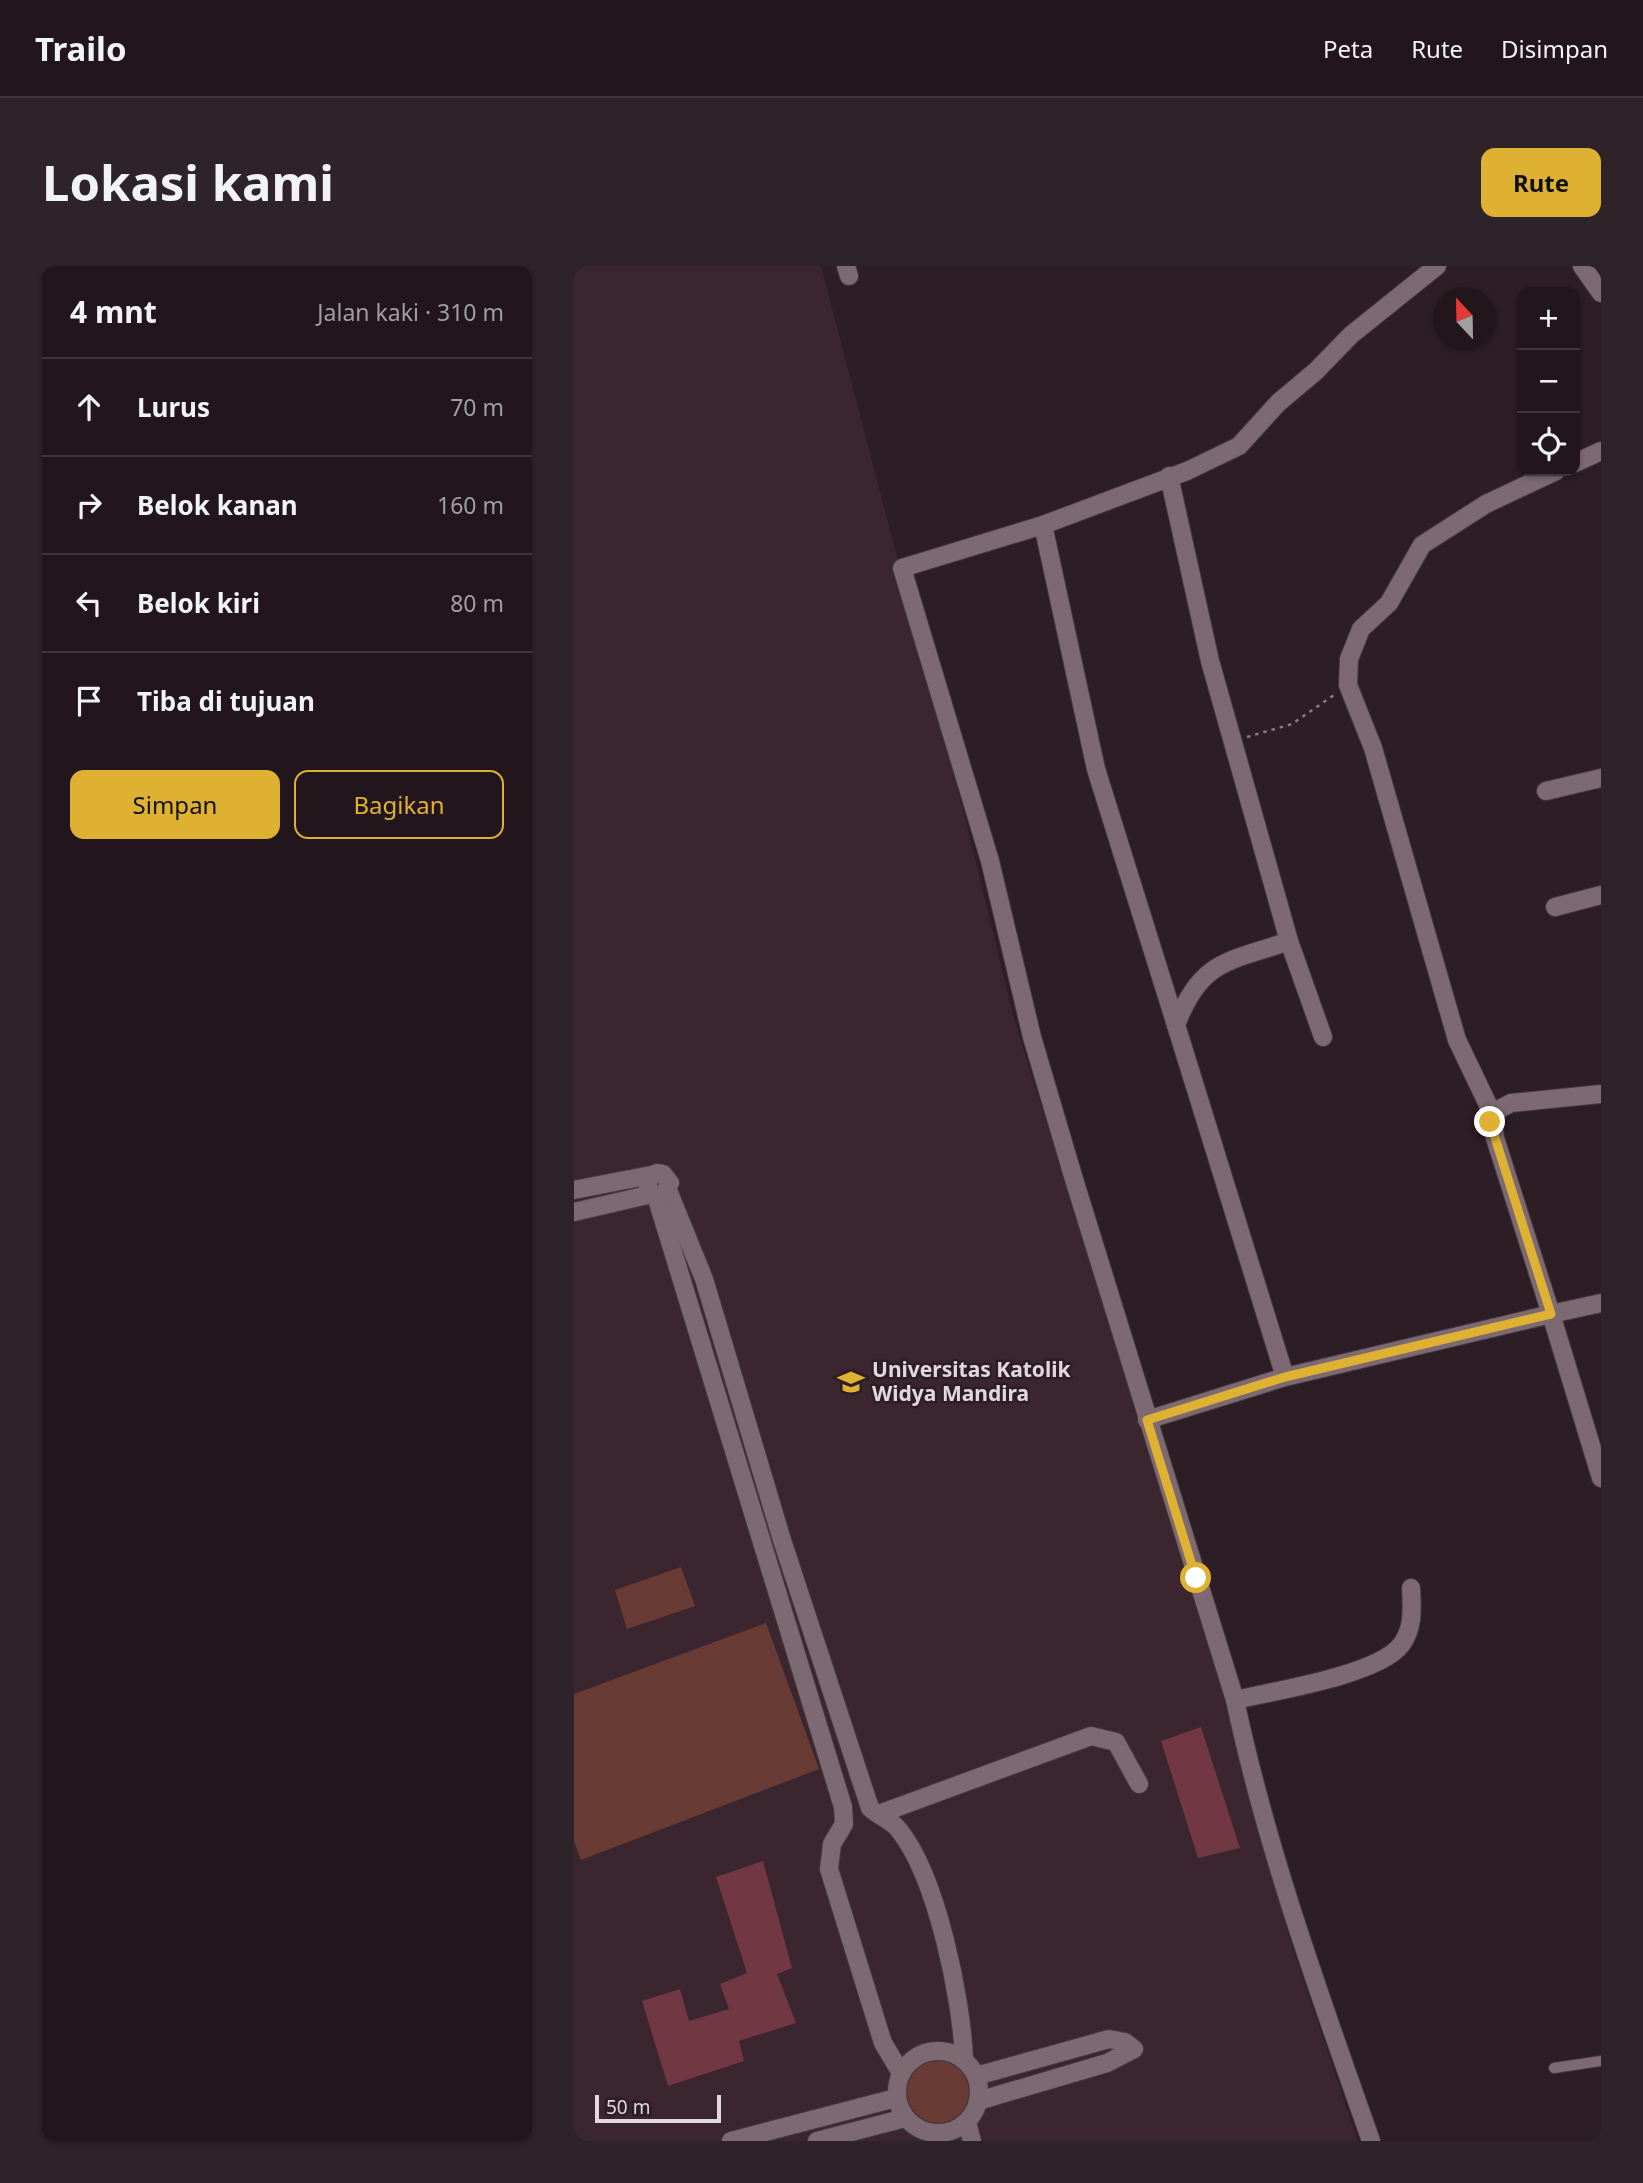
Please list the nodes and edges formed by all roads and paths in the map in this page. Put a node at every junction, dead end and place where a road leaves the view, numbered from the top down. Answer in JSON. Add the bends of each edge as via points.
{"nodes":[{"id":1,"x":1437,"y":266,"type":"edge"},
{"id":2,"x":1581,"y":266,"type":"edge"},
{"id":3,"x":1601,"y":293,"type":"edge"},
{"id":4,"x":1601,"y":451,"type":"edge"},
{"id":5,"x":1580,"y":461,"type":"edge"},
{"id":6,"x":1169,"y":476,"type":"junction"},
{"id":7,"x":1545,"y":476,"type":"edge"},
{"id":8,"x":1043,"y":525,"type":"junction"},
{"id":9,"x":1348,"y":685,"type":"junction"},
{"id":10,"x":1234,"y":740,"type":"junction"},
{"id":11,"x":1601,"y":778,"type":"edge"},
{"id":12,"x":1546,"y":791,"type":"dead end"},
{"id":13,"x":1601,"y":895,"type":"edge"},
{"id":14,"x":1555,"y":906,"type":"dead end"},
{"id":15,"x":1289,"y":941,"type":"junction"},
{"id":16,"x":1176,"y":1025,"type":"junction"},
{"id":17,"x":1322,"y":1037,"type":"dead end"},
{"id":18,"x":1601,"y":1094,"type":"edge"},
{"id":19,"x":1492,"y":1113,"type":"junction"},
{"id":20,"x":574,"y":1190,"type":"edge"},
{"id":21,"x":659,"y":1193,"type":"junction"},
{"id":22,"x":574,"y":1212,"type":"edge"},
{"id":23,"x":1601,"y":1303,"type":"edge"},
{"id":24,"x":1551,"y":1314,"type":"junction"},
{"id":25,"x":1285,"y":1377,"type":"junction"},
{"id":26,"x":1147,"y":1420,"type":"junction"},
{"id":27,"x":1601,"y":1478,"type":"edge"},
{"id":28,"x":1411,"y":1588,"type":"dead end"},
{"id":29,"x":1235,"y":1700,"type":"junction"},
{"id":30,"x":1139,"y":1784,"type":"dead end"},
{"id":31,"x":879,"y":1814,"type":"junction"},
{"id":32,"x":964,"y":2060,"type":"junction"},
{"id":33,"x":1601,"y":2061,"type":"edge"},
{"id":34,"x":1554,"y":2068,"type":"dead end"},
{"id":35,"x":901,"y":2073,"type":"junction"},
{"id":36,"x":976,"y":2076,"type":"junction"},
{"id":37,"x":896,"y":2098,"type":"junction"},
{"id":38,"x":978,"y":2101,"type":"junction"},
{"id":39,"x":905,"y":2118,"type":"junction"},
{"id":40,"x":967,"y":2122,"type":"junction"},
{"id":41,"x":768,"y":2136,"type":"edge"},
{"id":42,"x":949,"y":2137,"type":"edge"},
{"id":43,"x":731,"y":2141,"type":"edge"},
{"id":44,"x":817,"y":2141,"type":"edge"},
{"id":45,"x":972,"y":2141,"type":"edge"},
{"id":46,"x":1371,"y":2141,"type":"edge"}],
"edges":[{"from":1,"to":6,"type":"street","via":[[1351,335],[1239,446]]},
{"from":2,"to":3,"type":"street"},
{"from":4,"to":5,"type":"street"},
{"from":6,"to":8,"type":"street"},
{"from":6,"to":10,"type":"street","via":[[1207,649]]},
{"from":7,"to":9,"type":"street","via":[[1486,504],[1422,545],[1389,603],[1353,642]]},
{"from":8,"to":16,"type":"street","via":[[1096,769]]},
{"from":8,"to":26,"type":"street","via":[[902,568],[990,861],[1032,1037]]},
{"from":9,"to":10,"type":"path","via":[[1292,724]]},
{"from":9,"to":19,"type":"street","via":[[1373,748],[1458,1040]]},
{"from":10,"to":15,"type":"street"},
{"from":11,"to":12,"type":"street"},
{"from":13,"to":14,"type":"street"},
{"from":15,"to":16,"type":"street","via":[[1216,965],[1192,989]]},
{"from":15,"to":17,"type":"street"},
{"from":16,"to":25,"type":"street"},
{"from":18,"to":19,"type":"street","via":[[1511,1103]]},
{"from":19,"to":24,"type":"street","via":[[1495,1138]]},
{"from":20,"to":21,"type":"street","via":[[651,1175],[647,1185]]},
{"from":21,"to":22,"type":"street"},
{"from":21,"to":31,"type":"street","via":[[704,1279],[782,1540],[870,1808]]},
{"from":21,"to":35,"type":"street","via":[[843,1807],[844,1824],[832,1844],[829,1869],[883,2043]]},
{"from":23,"to":24,"type":"street"},
{"from":24,"to":25,"type":"street"},
{"from":24,"to":27,"type":"street"},
{"from":25,"to":26,"type":"street"},
{"from":26,"to":29,"type":"street"},
{"from":28,"to":29,"type":"street","via":[[1412,1621],[1403,1643],[1392,1654],[1376,1664],[1312,1683]]},
{"from":29,"to":46,"type":"street","via":[[1285,1889]]},
{"from":30,"to":31,"type":"street","via":[[1116,1742],[1091,1736]]},
{"from":31,"to":32,"type":"street","via":[[892,1821],[918,1861],[953,1978]]},
{"from":32,"to":35,"type":"street","via":[[946,2052],[926,2053]]},
{"from":32,"to":36,"type":"street"},
{"from":33,"to":34,"type":"lane"},
{"from":35,"to":37,"type":"street"},
{"from":36,"to":38,"type":"street"},
{"from":36,"to":38,"type":"street","via":[[1109,2039],[1133,2049],[1107,2063]]},
{"from":37,"to":39,"type":"street"},
{"from":37,"to":41,"type":"street"},
{"from":38,"to":40,"type":"street"},
{"from":39,"to":42,"type":"street","via":[[917,2129]]},
{"from":39,"to":44,"type":"street"},
{"from":40,"to":42,"type":"street"},
{"from":40,"to":45,"type":"street"},
{"from":41,"to":43,"type":"street"}]}
